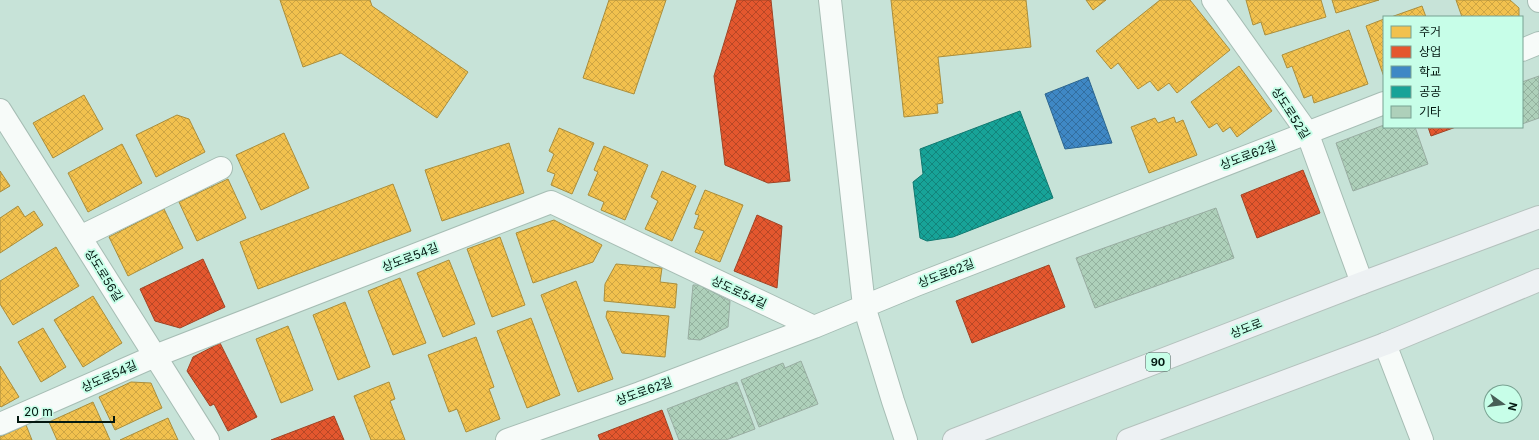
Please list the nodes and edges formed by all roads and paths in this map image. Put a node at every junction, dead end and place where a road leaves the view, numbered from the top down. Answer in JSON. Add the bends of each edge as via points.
{"nodes":[{"id":1,"x":830,"y":0,"type":"edge"},
{"id":2,"x":1212,"y":0,"type":"edge"},
{"id":3,"x":1539,"y":43,"type":"edge"},
{"id":4,"x":1523,"y":50,"type":"edge"},
{"id":5,"x":1383,"y":103,"type":"edge"},
{"id":6,"x":0,"y":110,"type":"edge"},
{"id":7,"x":1307,"y":132,"type":"junction"},
{"id":8,"x":221,"y":168,"type":"dead end"},
{"id":9,"x":1539,"y":217,"type":"edge"},
{"id":10,"x":80,"y":237,"type":"junction"},
{"id":11,"x":1539,"y":280,"type":"edge"},
{"id":12,"x":1362,"y":283,"type":"junction"},
{"id":13,"x":864,"y":306,"type":"junction"},
{"id":14,"x":814,"y":327,"type":"junction"},
{"id":15,"x":1385,"y":344,"type":"junction"},
{"id":16,"x":155,"y":356,"type":"junction"},
{"id":17,"x":0,"y":424,"type":"edge"},
{"id":18,"x":208,"y":440,"type":"edge"},
{"id":19,"x":507,"y":440,"type":"edge"},
{"id":20,"x":906,"y":440,"type":"edge"},
{"id":21,"x":954,"y":440,"type":"edge"},
{"id":22,"x":1128,"y":440,"type":"edge"},
{"id":23,"x":1422,"y":440,"type":"edge"}],
"edges":[{"from":1,"to":13,"type":"street"},
{"from":2,"to":7,"type":"street","name":"상도로52길"},
{"from":3,"to":4,"type":"street"},
{"from":5,"to":7,"type":"street","name":"상도로62길"},
{"from":6,"to":10,"type":"street","name":"상도로56길"},
{"from":7,"to":12,"type":"street","name":"상도로52길"},
{"from":7,"to":13,"type":"street","name":"상도로62길"},
{"from":8,"to":10,"type":"street"},
{"from":9,"to":12,"type":"main road","name":"상도로","number":"90"},
{"from":10,"to":16,"type":"street","name":"상도로56길"},
{"from":11,"to":15,"type":"main road"},
{"from":12,"to":21,"type":"main road","name":"상도로","number":"90"},
{"from":13,"to":14,"type":"street","name":"상도로62길"},
{"from":13,"to":20,"type":"street"},
{"from":14,"to":16,"type":"street","name":"상도로54길","via":[[551,202]]},
{"from":14,"to":19,"type":"street","name":"상도로62길"},
{"from":15,"to":22,"type":"main road"},
{"from":15,"to":23,"type":"street"},
{"from":16,"to":17,"type":"street","name":"상도로54길"},
{"from":16,"to":18,"type":"street","name":"상도로56길"}]}
